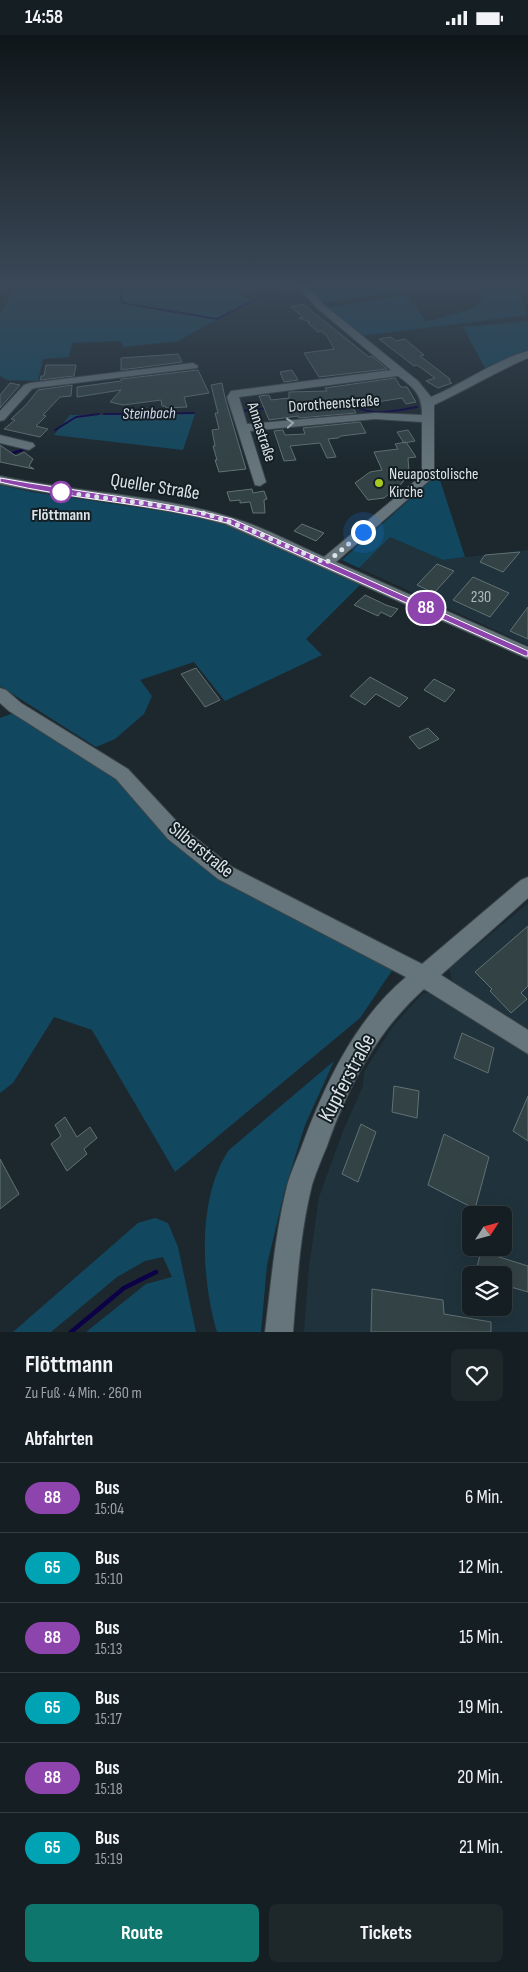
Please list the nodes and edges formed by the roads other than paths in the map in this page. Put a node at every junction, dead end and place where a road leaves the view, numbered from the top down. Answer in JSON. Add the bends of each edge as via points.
{"nodes":[{"id":1,"x":367,"y":345,"type":"edge"},
{"id":2,"x":528,"y":354,"type":"edge"},
{"id":3,"x":193,"y":366,"type":"dead end"},
{"id":4,"x":401,"y":372,"type":"junction"},
{"id":5,"x":428,"y":403,"type":"junction"},
{"id":6,"x":1,"y":416,"type":"edge"},
{"id":7,"x":428,"y":419,"type":"junction"},
{"id":8,"x":242,"y":428,"type":"junction"},
{"id":9,"x":0,"y":439,"type":"edge"},
{"id":10,"x":29,"y":446,"type":"dead end"},
{"id":11,"x":0,"y":480,"type":"edge"},
{"id":12,"x":260,"y":481,"type":"dead end"},
{"id":13,"x":326,"y":563,"type":"junction"},
{"id":14,"x":528,"y":653,"type":"edge"},
{"id":15,"x":0,"y":694,"type":"edge"},
{"id":16,"x":8,"y":710,"type":"edge"},
{"id":17,"x":528,"y":886,"type":"edge"},
{"id":18,"x":422,"y":975,"type":"junction"},
{"id":19,"x":528,"y":1043,"type":"edge"},
{"id":20,"x":279,"y":1332,"type":"edge"}],
"edges":[{"from":1,"to":4,"type":"street"},
{"from":2,"to":5,"type":"street"},
{"from":3,"to":6,"type":"street","via":[[34,385],[28,387]]},
{"from":4,"to":5,"type":"street","via":[[421,390]]},
{"from":4,"to":8,"type":"street","name":"Annastraße","via":[[235,393],[233,397]]},
{"from":5,"to":7,"type":"street"},
{"from":8,"to":7,"type":"street","name":"Dorotheenstraße","one_way":true,"via":[[375,416]]},
{"from":7,"to":13,"type":"street","via":[[428,473],[425,479]]},
{"from":8,"to":12,"type":"street","name":"Annastraße"},
{"from":9,"to":10,"type":"street"},
{"from":11,"to":13,"type":"street","name":"Queller Straße","via":[[207,514]]},
{"from":13,"to":14,"type":"street","name":"Queller Straße"},
{"from":15,"to":16,"type":"street","name":"Silberstraße"},
{"from":16,"to":18,"type":"street","name":"Silberstraße","via":[[122,774],[175,833],[225,873]]},
{"from":17,"to":18,"type":"street","name":"Kupferstraße"},
{"from":18,"to":19,"type":"street","name":"Silberstraße"},
{"from":18,"to":20,"type":"street","name":"Kupferstraße","via":[[374,1026],[326,1112],[294,1208]]}]}
